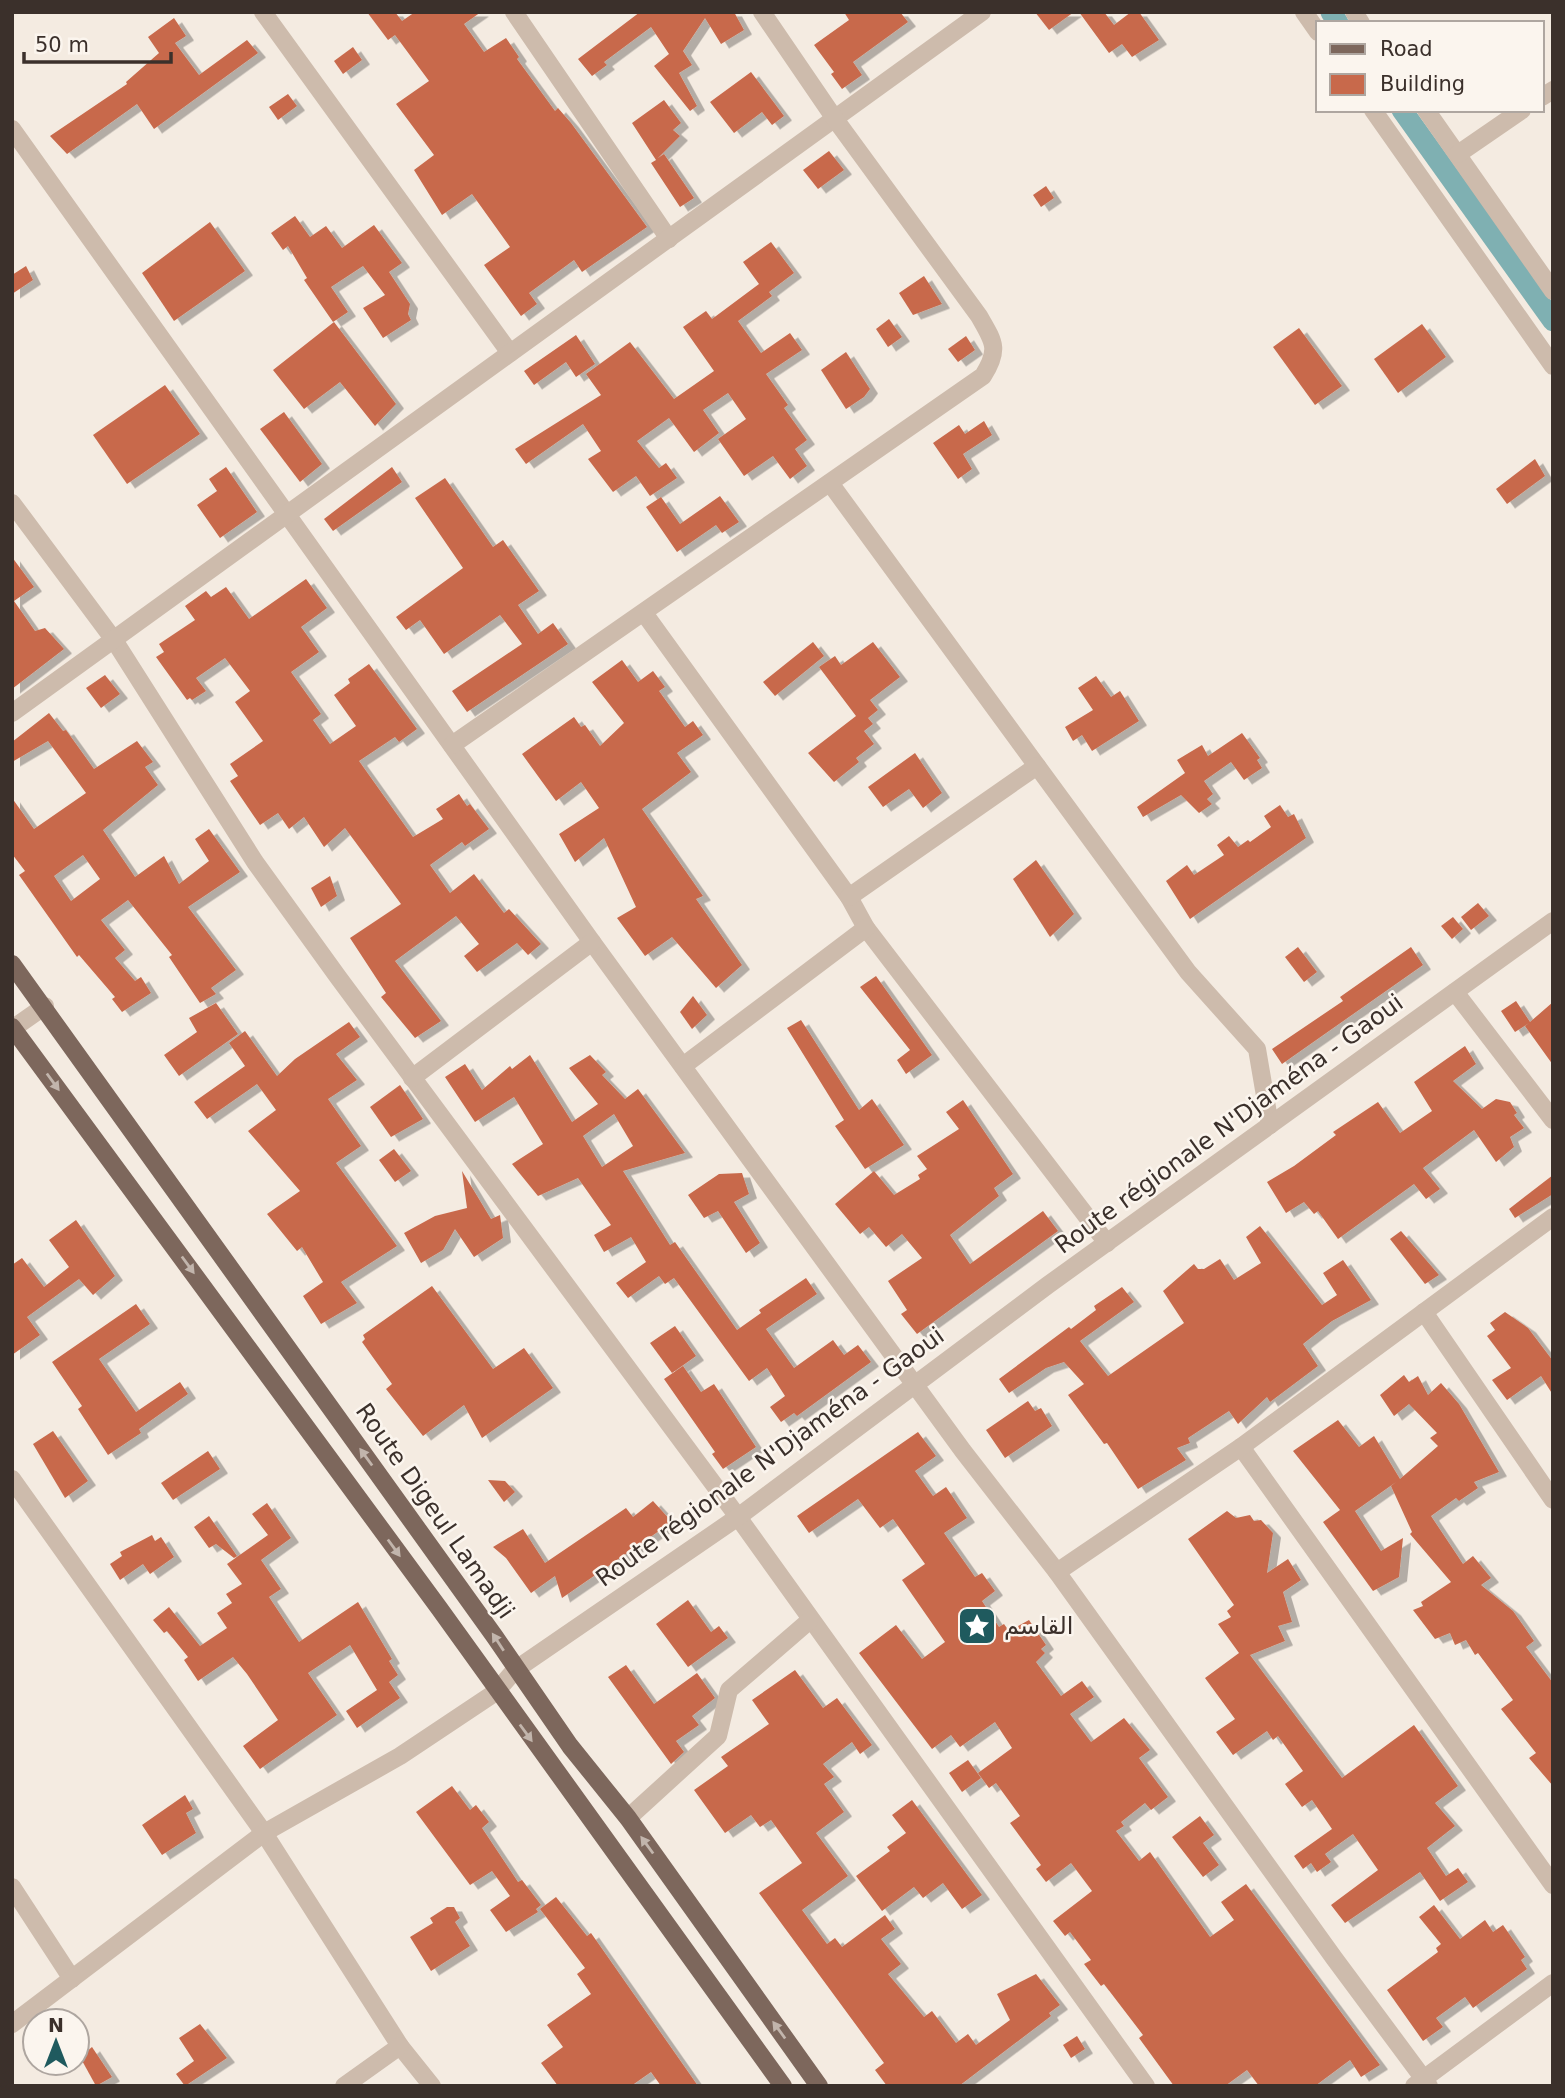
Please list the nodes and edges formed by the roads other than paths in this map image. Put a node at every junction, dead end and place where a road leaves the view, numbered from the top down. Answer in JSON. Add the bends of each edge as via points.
{"nodes":[{"id":1,"x":263,"y":12,"type":"edge"},
{"id":2,"x":514,"y":12,"type":"edge"},
{"id":3,"x":762,"y":12,"type":"edge"},
{"id":4,"x":982,"y":12,"type":"edge"},
{"id":5,"x":1304,"y":12,"type":"edge"},
{"id":6,"x":1316,"y":29,"type":"edge"},
{"id":7,"x":1374,"y":112,"type":"edge"},
{"id":8,"x":1427,"y":112,"type":"edge"},
{"id":9,"x":1519,"y":112,"type":"edge"},
{"id":10,"x":835,"y":119,"type":"junction"},
{"id":11,"x":12,"y":129,"type":"edge"},
{"id":12,"x":1458,"y":154,"type":"junction"},
{"id":13,"x":669,"y":239,"type":"junction"},
{"id":14,"x":1553,"y":291,"type":"edge"},
{"id":15,"x":510,"y":353,"type":"junction"},
{"id":16,"x":1553,"y":366,"type":"edge"},
{"id":17,"x":830,"y":483,"type":"junction"},
{"id":18,"x":12,"y":503,"type":"edge"},
{"id":19,"x":289,"y":515,"type":"junction"},
{"id":20,"x":645,"y":613,"type":"junction"},
{"id":21,"x":114,"y":640,"type":"junction"},
{"id":22,"x":12,"y":713,"type":"edge"},
{"id":23,"x":452,"y":745,"type":"junction"},
{"id":24,"x":1037,"y":766,"type":"junction"},
{"id":25,"x":849,"y":897,"type":"junction"},
{"id":26,"x":1553,"y":922,"type":"edge"},
{"id":27,"x":866,"y":928,"type":"junction"},
{"id":28,"x":593,"y":942,"type":"junction"},
{"id":29,"x":12,"y":964,"type":"edge"},
{"id":30,"x":1455,"y":992,"type":"junction"},
{"id":31,"x":45,"y":1006,"type":"junction"},
{"id":32,"x":13,"y":1028,"type":"edge"},
{"id":33,"x":683,"y":1066,"type":"junction"},
{"id":34,"x":412,"y":1078,"type":"junction"},
{"id":35,"x":1553,"y":1120,"type":"edge"},
{"id":36,"x":1270,"y":1125,"type":"junction"},
{"id":37,"x":1553,"y":1217,"type":"edge"},
{"id":38,"x":1107,"y":1243,"type":"junction"},
{"id":39,"x":1424,"y":1312,"type":"junction"},
{"id":40,"x":915,"y":1383,"type":"junction"},
{"id":41,"x":1241,"y":1447,"type":"junction"},
{"id":42,"x":12,"y":1479,"type":"edge"},
{"id":43,"x":1553,"y":1500,"type":"edge"},
{"id":44,"x":738,"y":1517,"type":"junction"},
{"id":45,"x":1058,"y":1572,"type":"junction"},
{"id":46,"x":809,"y":1621,"type":"junction"},
{"id":47,"x":515,"y":1670,"type":"junction"},
{"id":48,"x":496,"y":1692,"type":"junction"},
{"id":49,"x":628,"y":1818,"type":"junction"},
{"id":50,"x":264,"y":1833,"type":"junction"},
{"id":51,"x":1553,"y":1885,"type":"edge"},
{"id":52,"x":12,"y":1886,"type":"edge"},
{"id":53,"x":72,"y":1979,"type":"junction"},
{"id":54,"x":1553,"y":1983,"type":"edge"},
{"id":55,"x":12,"y":2024,"type":"edge"},
{"id":56,"x":400,"y":2046,"type":"junction"},
{"id":57,"x":1423,"y":2083,"type":"edge"},
{"id":58,"x":344,"y":2086,"type":"edge"},
{"id":59,"x":432,"y":2086,"type":"edge"},
{"id":60,"x":783,"y":2086,"type":"edge"},
{"id":61,"x":819,"y":2086,"type":"edge"},
{"id":62,"x":1146,"y":2086,"type":"edge"}],
"edges":[{"from":1,"to":15,"type":"street"},
{"from":2,"to":13,"type":"street"},
{"from":3,"to":10,"type":"street"},
{"from":4,"to":10,"type":"street"},
{"from":5,"to":6,"type":"street"},
{"from":7,"to":16,"type":"street"},
{"from":8,"to":12,"type":"street"},
{"from":9,"to":12,"type":"street"},
{"from":10,"to":13,"type":"street"},
{"from":10,"to":17,"type":"street","via":[[994,341],[993,359],[983,376]]},
{"from":11,"to":19,"type":"street"},
{"from":12,"to":14,"type":"street"},
{"from":13,"to":15,"type":"street"},
{"from":15,"to":19,"type":"street"},
{"from":17,"to":20,"type":"street"},
{"from":17,"to":24,"type":"street"},
{"from":18,"to":21,"type":"street"},
{"from":19,"to":21,"type":"street"},
{"from":19,"to":23,"type":"street"},
{"from":20,"to":23,"type":"street"},
{"from":20,"to":25,"type":"street"},
{"from":21,"to":22,"type":"street"},
{"from":21,"to":34,"type":"street","via":[[255,862]]},
{"from":23,"to":28,"type":"street"},
{"from":24,"to":25,"type":"street"},
{"from":24,"to":36,"type":"street","via":[[1188,972],[1257,1049]]},
{"from":25,"to":27,"type":"street"},
{"from":26,"to":30,"type":"street","name":"Route régionale N'Djaména - Gaoui"},
{"from":27,"to":33,"type":"street"},
{"from":27,"to":38,"type":"street"},
{"from":28,"to":33,"type":"street"},
{"from":28,"to":34,"type":"street"},
{"from":29,"to":31,"type":"main road","name":"Route Digeul Lamadji"},
{"from":30,"to":35,"type":"street"},
{"from":30,"to":36,"type":"street","name":"Route régionale N'Djaména - Gaoui"},
{"from":31,"to":32,"type":"street"},
{"from":47,"to":31,"type":"main road","name":"Route Digeul Lamadji","one_way":true},
{"from":32,"to":48,"type":"main road","one_way":true},
{"from":33,"to":40,"type":"street"},
{"from":34,"to":44,"type":"street"},
{"from":36,"to":38,"type":"street","name":"Route régionale N'Djaména - Gaoui"},
{"from":37,"to":39,"type":"street"},
{"from":38,"to":40,"type":"street","name":"Route régionale N'Djaména - Gaoui"},
{"from":39,"to":41,"type":"street"},
{"from":39,"to":43,"type":"street"},
{"from":40,"to":44,"type":"street","name":"Route régionale N'Djaména - Gaoui"},
{"from":40,"to":45,"type":"street"},
{"from":41,"to":45,"type":"street"},
{"from":41,"to":51,"type":"street"},
{"from":42,"to":50,"type":"street"},
{"from":44,"to":46,"type":"street"},
{"from":44,"to":47,"type":"street","name":"Route régionale N'Djaména - Gaoui"},
{"from":45,"to":57,"type":"street"},
{"from":46,"to":49,"type":"street","via":[[729,1690],[719,1736]]},
{"from":46,"to":62,"type":"street"},
{"from":47,"to":48,"type":"street","name":"Route régionale N'Djaména - Gaoui"},
{"from":47,"to":49,"type":"main road","name":"Route Digeul Lamadji"},
{"from":48,"to":50,"type":"street","name":"Route régionale N'Djaména - Gaoui","via":[[401,1756]]},
{"from":48,"to":60,"type":"main road","one_way":true},
{"from":61,"to":49,"type":"main road","name":"Route Digeul Lamadji","one_way":true},
{"from":50,"to":53,"type":"street","name":"Route régionale N'Djaména - Gaoui"},
{"from":50,"to":56,"type":"street"},
{"from":52,"to":53,"type":"street"},
{"from":53,"to":55,"type":"street","name":"Route régionale N'Djaména - Gaoui"},
{"from":54,"to":57,"type":"street"},
{"from":56,"to":58,"type":"street"},
{"from":56,"to":59,"type":"street"}]}
